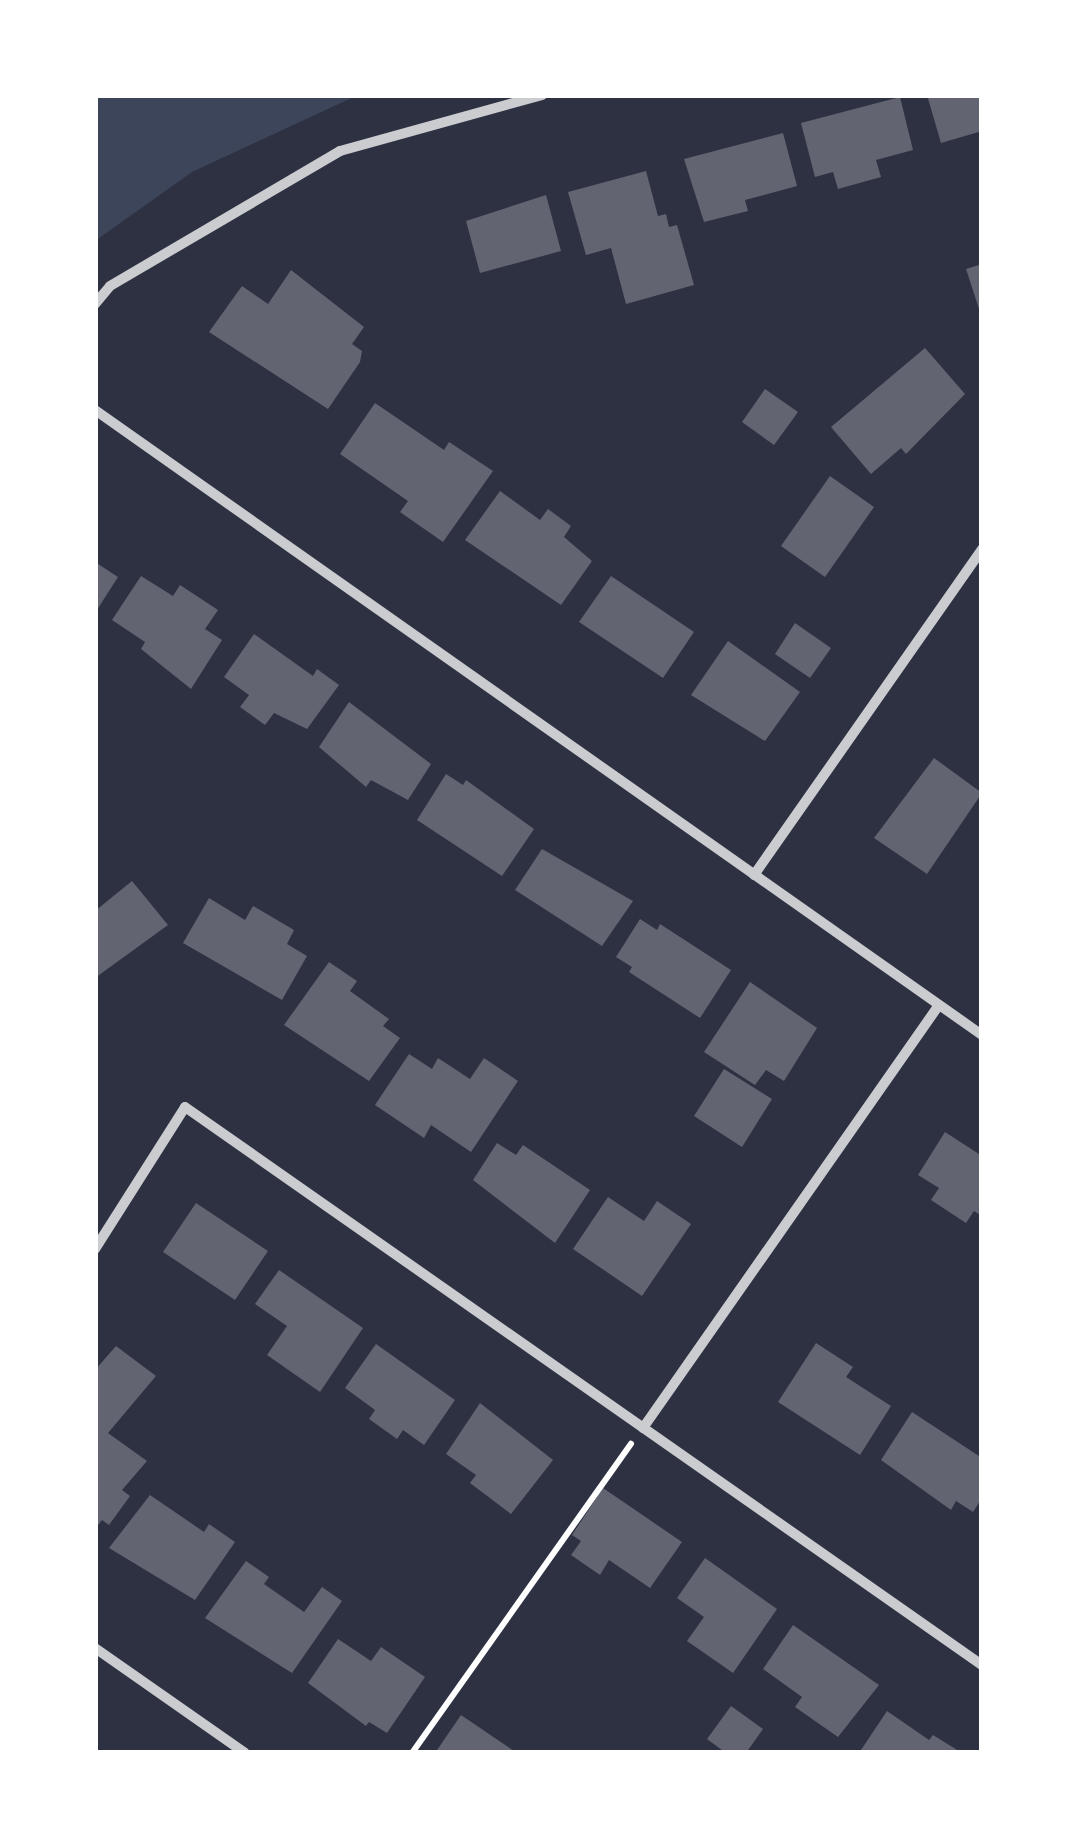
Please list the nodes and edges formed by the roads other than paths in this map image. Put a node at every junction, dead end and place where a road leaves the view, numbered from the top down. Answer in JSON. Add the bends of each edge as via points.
{"nodes":[{"id":1,"x":542,"y":95,"type":"edge"},
{"id":2,"x":95,"y":304,"type":"edge"},
{"id":3,"x":95,"y":410,"type":"edge"},
{"id":4,"x":982,"y":548,"type":"edge"},
{"id":5,"x":754,"y":874,"type":"junction"},
{"id":6,"x":939,"y":1005,"type":"junction"},
{"id":7,"x":982,"y":1035,"type":"edge"},
{"id":8,"x":95,"y":1248,"type":"edge"},
{"id":9,"x":643,"y":1428,"type":"junction"},
{"id":10,"x":95,"y":1648,"type":"edge"},
{"id":11,"x":982,"y":1666,"type":"edge"},
{"id":12,"x":245,"y":1753,"type":"edge"}],
"edges":[{"from":1,"to":2,"type":"street","via":[[340,151],[110,286]]},
{"from":3,"to":5,"type":"street"},
{"from":4,"to":5,"type":"street"},
{"from":5,"to":6,"type":"street"},
{"from":6,"to":7,"type":"street"},
{"from":6,"to":9,"type":"street"},
{"from":8,"to":9,"type":"street","via":[[186,1107]]},
{"from":9,"to":11,"type":"street"},
{"from":10,"to":12,"type":"street"}]}
